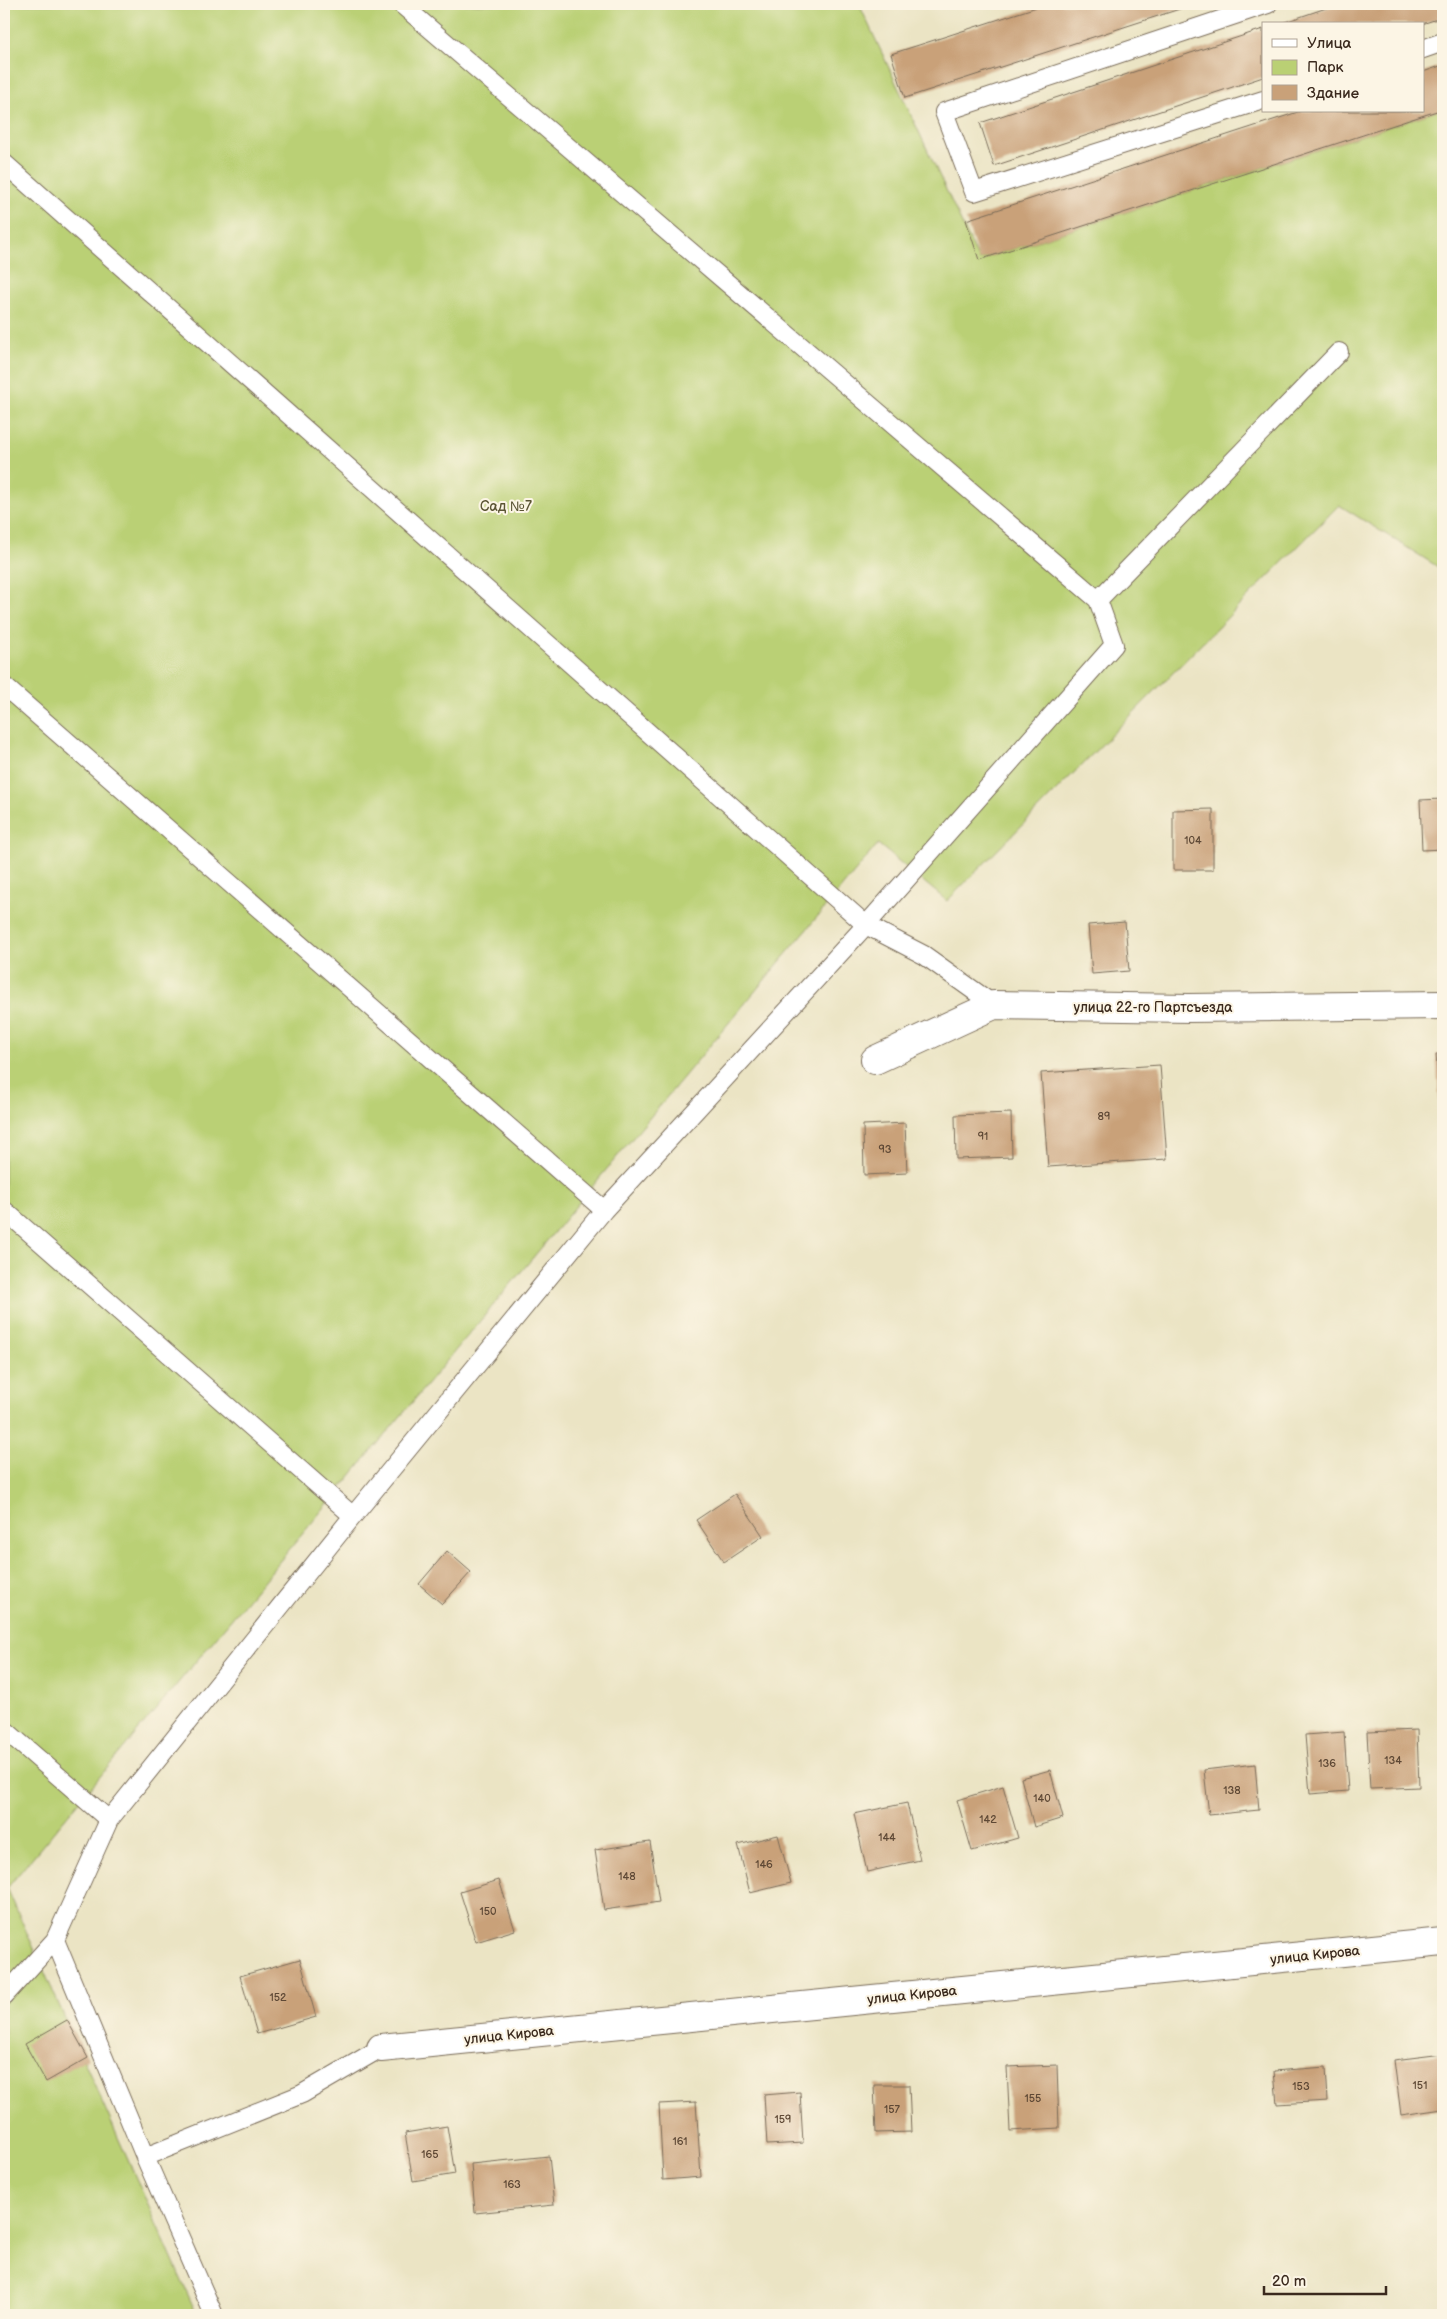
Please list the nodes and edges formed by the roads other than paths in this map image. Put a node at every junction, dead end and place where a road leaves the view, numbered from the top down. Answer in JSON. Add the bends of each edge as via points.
{"nodes":[{"id":1,"x":401,"y":4,"type":"edge"},
{"id":2,"x":1268,"y":4,"type":"edge"},
{"id":3,"x":1443,"y":42,"type":"edge"},
{"id":4,"x":1424,"y":49,"type":"edge"},
{"id":5,"x":1262,"y":100,"type":"edge"},
{"id":6,"x":4,"y":163,"type":"edge"},
{"id":7,"x":1340,"y":352,"type":"dead end"},
{"id":8,"x":1098,"y":600,"type":"junction"},
{"id":9,"x":4,"y":686,"type":"edge"},
{"id":10,"x":866,"y":925,"type":"junction"},
{"id":11,"x":994,"y":1005,"type":"junction"},
{"id":12,"x":1443,"y":1005,"type":"edge"},
{"id":13,"x":875,"y":1060,"type":"dead end"},
{"id":14,"x":4,"y":1210,"type":"edge"},
{"id":15,"x":604,"y":1210,"type":"junction"},
{"id":16,"x":352,"y":1516,"type":"junction"},
{"id":17,"x":4,"y":1729,"type":"edge"},
{"id":18,"x":109,"y":1820,"type":"junction"},
{"id":19,"x":55,"y":1940,"type":"junction"},
{"id":20,"x":1443,"y":1942,"type":"edge"},
{"id":21,"x":4,"y":1996,"type":"edge"},
{"id":22,"x":381,"y":2048,"type":"joint"},
{"id":23,"x":145,"y":2157,"type":"junction"},
{"id":24,"x":214,"y":2315,"type":"edge"}],
"edges":[{"from":1,"to":8,"type":"lane"},
{"from":2,"to":5,"type":"lane","via":[[944,112],[974,192]]},
{"from":3,"to":4,"type":"lane"},
{"from":6,"to":10,"type":"lane"},
{"from":7,"to":8,"type":"lane"},
{"from":8,"to":10,"type":"lane","via":[[1114,645]]},
{"from":9,"to":15,"type":"lane"},
{"from":10,"to":11,"type":"lane","via":[[924,955]]},
{"from":10,"to":15,"type":"lane"},
{"from":11,"to":12,"type":"street","name":"улица 22-го Партсъезда","via":[[1189,1008]]},
{"from":11,"to":13,"type":"street","name":"улица 22-го Партсъезда"},
{"from":14,"to":16,"type":"lane"},
{"from":15,"to":16,"type":"lane"},
{"from":16,"to":18,"type":"lane"},
{"from":17,"to":18,"type":"lane"},
{"from":18,"to":19,"type":"lane"},
{"from":19,"to":21,"type":"lane"},
{"from":19,"to":23,"type":"lane"},
{"from":20,"to":22,"type":"street","name":"улица Кирова"},
{"from":22,"to":23,"type":"lane","via":[[302,2094]]},
{"from":23,"to":24,"type":"lane"}]}
